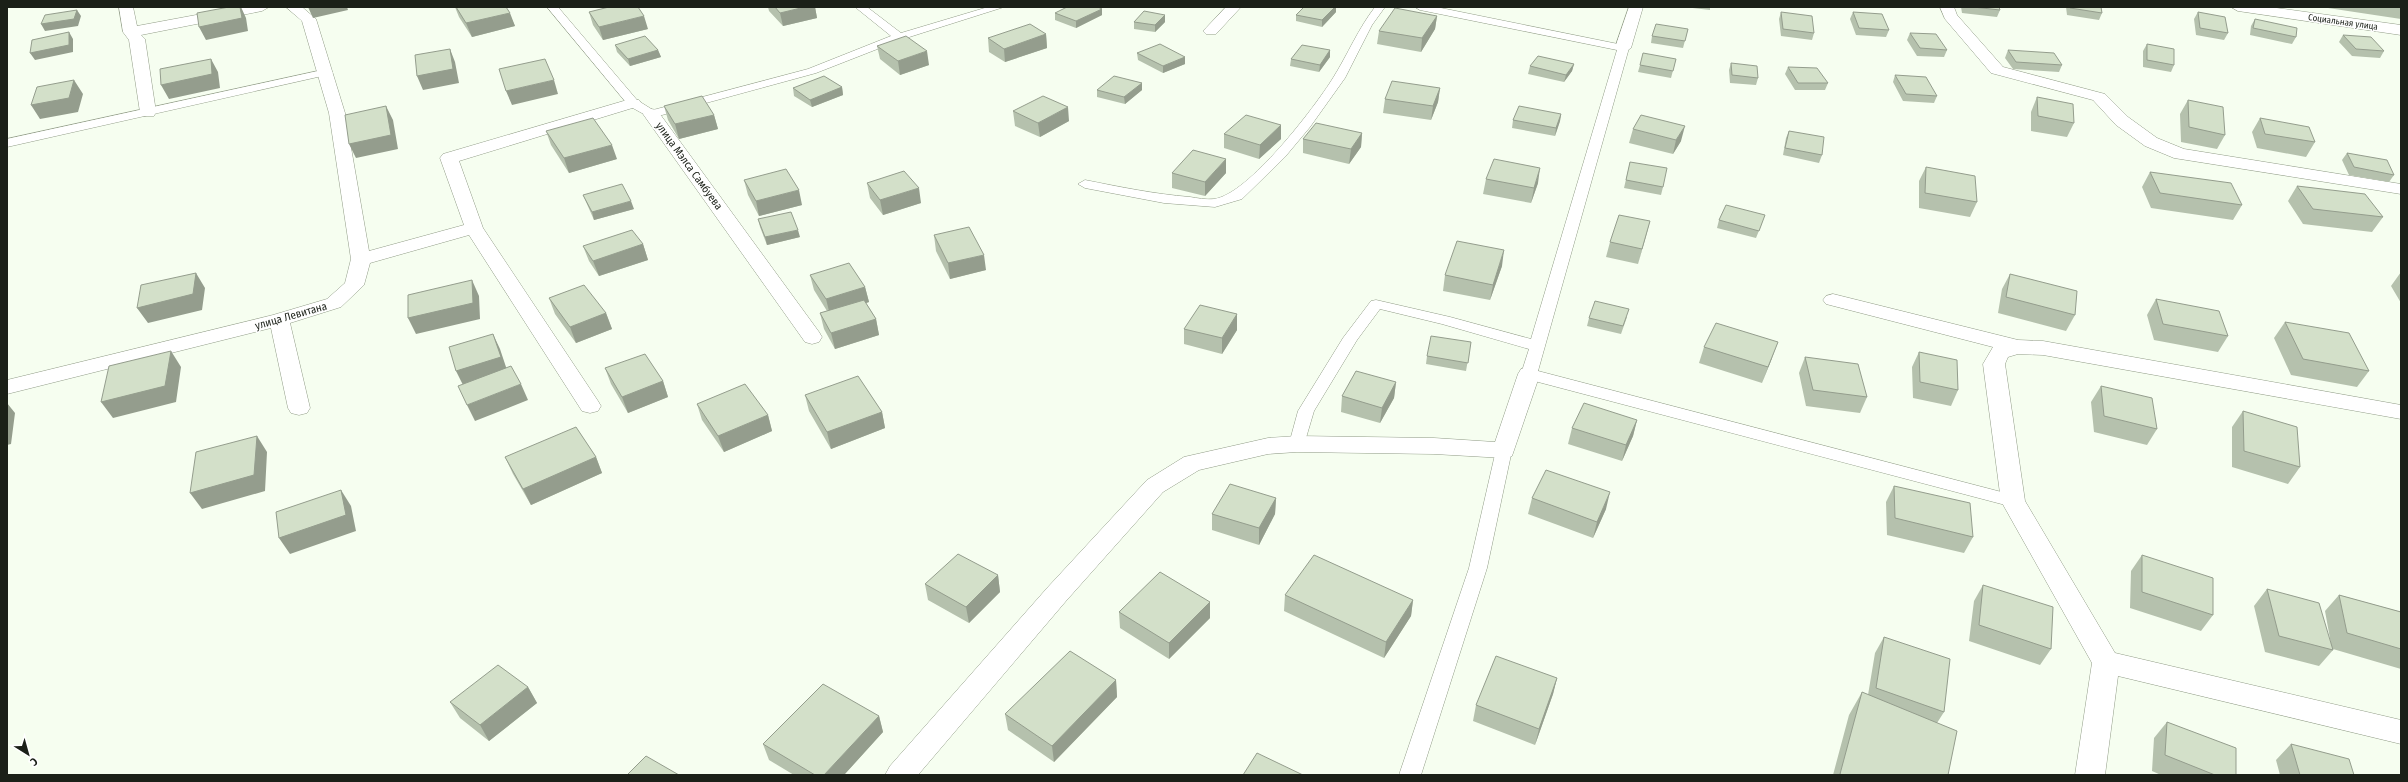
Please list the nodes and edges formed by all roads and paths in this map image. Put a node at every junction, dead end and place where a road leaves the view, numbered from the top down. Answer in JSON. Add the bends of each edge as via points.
{"nodes":[{"id":1,"x":126,"y":7,"type":"edge"},
{"id":2,"x":262,"y":7,"type":"edge"},
{"id":3,"x":293,"y":7,"type":"edge"},
{"id":4,"x":552,"y":7,"type":"edge"},
{"id":5,"x":860,"y":7,"type":"edge"},
{"id":6,"x":999,"y":7,"type":"edge"},
{"id":7,"x":1234,"y":7,"type":"edge"},
{"id":8,"x":1380,"y":7,"type":"edge"},
{"id":9,"x":1420,"y":7,"type":"edge"},
{"id":10,"x":1636,"y":7,"type":"edge"},
{"id":11,"x":1947,"y":7,"type":"edge"},
{"id":12,"x":2238,"y":7,"type":"edge"},
{"id":13,"x":1435,"y":9,"type":"edge"},
{"id":14,"x":2401,"y":30,"type":"edge"},
{"id":15,"x":1211,"y":31,"type":"dead end"},
{"id":16,"x":131,"y":32,"type":"junction"},
{"id":17,"x":899,"y":37,"type":"junction"},
{"id":18,"x":1623,"y":48,"type":"junction"},
{"id":19,"x":327,"y":72,"type":"junction"},
{"id":20,"x":633,"y":102,"type":"junction"},
{"id":21,"x":148,"y":112,"type":"junction"},
{"id":22,"x":652,"y":114,"type":"junction"},
{"id":23,"x":7,"y":143,"type":"edge"},
{"id":24,"x":1085,"y":184,"type":"dead end"},
{"id":25,"x":2401,"y":189,"type":"edge"},
{"id":26,"x":474,"y":228,"type":"junction"},
{"id":27,"x":361,"y":259,"type":"junction"},
{"id":28,"x":1832,"y":300,"type":"dead end"},
{"id":29,"x":279,"y":320,"type":"junction"},
{"id":30,"x":812,"y":337,"type":"dead end"},
{"id":31,"x":1537,"y":346,"type":"junction"},
{"id":32,"x":2018,"y":347,"type":"junction"},
{"id":33,"x":1529,"y":374,"type":"junction"},
{"id":34,"x":7,"y":387,"type":"edge"},
{"id":35,"x":590,"y":406,"type":"dead end"},
{"id":36,"x":299,"y":408,"type":"dead end"},
{"id":37,"x":2401,"y":412,"type":"edge"},
{"id":38,"x":1298,"y":444,"type":"junction"},
{"id":39,"x":1504,"y":450,"type":"junction"},
{"id":40,"x":2013,"y":501,"type":"junction"},
{"id":41,"x":2106,"y":662,"type":"junction"},
{"id":42,"x":2401,"y":732,"type":"edge"},
{"id":43,"x":900,"y":775,"type":"edge"},
{"id":44,"x":1410,"y":775,"type":"edge"},
{"id":45,"x":2090,"y":775,"type":"edge"}],
"edges":[{"from":1,"to":16,"type":"street"},
{"from":2,"to":16,"type":"street"},
{"from":3,"to":19,"type":"street","name":"улица Левитана","via":[[309,19]]},
{"from":4,"to":20,"type":"lane","name":"улица Мэлса Самбуева"},
{"from":5,"to":17,"type":"lane"},
{"from":6,"to":17,"type":"lane"},
{"from":7,"to":15,"type":"street"},
{"from":8,"to":24,"type":"lane","via":[[1367,25],[1339,78],[1306,124],[1281,154],[1238,196],[1215,203],[1171,200]]},
{"from":9,"to":13,"type":"lane"},
{"from":10,"to":18,"type":"street"},
{"from":11,"to":25,"type":"street","via":[[1950,16],[1997,70],[2098,97],[2122,121],[2158,145],[2188,155]]},
{"from":12,"to":14,"type":"street","name":"Социальная улица"},
{"from":13,"to":18,"type":"lane"},
{"from":16,"to":21,"type":"street","via":[[137,39]]},
{"from":17,"to":22,"type":"lane","via":[[812,71]]},
{"from":18,"to":31,"type":"lane"},
{"from":19,"to":21,"type":"lane"},
{"from":19,"to":27,"type":"street","name":"улица Левитана","via":[[337,112]]},
{"from":20,"to":22,"type":"lane","name":"улица Мэлса Самбуева"},
{"from":20,"to":26,"type":"street","via":[[449,158]]},
{"from":21,"to":23,"type":"lane"},
{"from":22,"to":30,"type":"street","name":"улица Мэлса Самбуева"},
{"from":26,"to":27,"type":"street"},
{"from":26,"to":35,"type":"street"},
{"from":27,"to":29,"type":"street","name":"улица Левитана","via":[[354,285],[334,303]]},
{"from":28,"to":32,"type":"street"},
{"from":29,"to":34,"type":"street","name":"улица Левитана"},
{"from":29,"to":36,"type":"street"},
{"from":31,"to":33,"type":"lane"},
{"from":31,"to":38,"type":"lane","via":[[1376,304],[1351,338],[1306,411]]},
{"from":32,"to":37,"type":"street","via":[[2044,348]]},
{"from":32,"to":40,"type":"street","via":[[2000,352],[1994,364]]},
{"from":33,"to":39,"type":"street"},
{"from":33,"to":40,"type":"lane"},
{"from":38,"to":39,"type":"street"},
{"from":38,"to":43,"type":"street","via":[[1268,446],[1192,462],[1155,486],[1057,594]]},
{"from":39,"to":44,"type":"lane","via":[[1478,568]]},
{"from":40,"to":41,"type":"street"},
{"from":41,"to":42,"type":"street"},
{"from":41,"to":45,"type":"street"}]}
